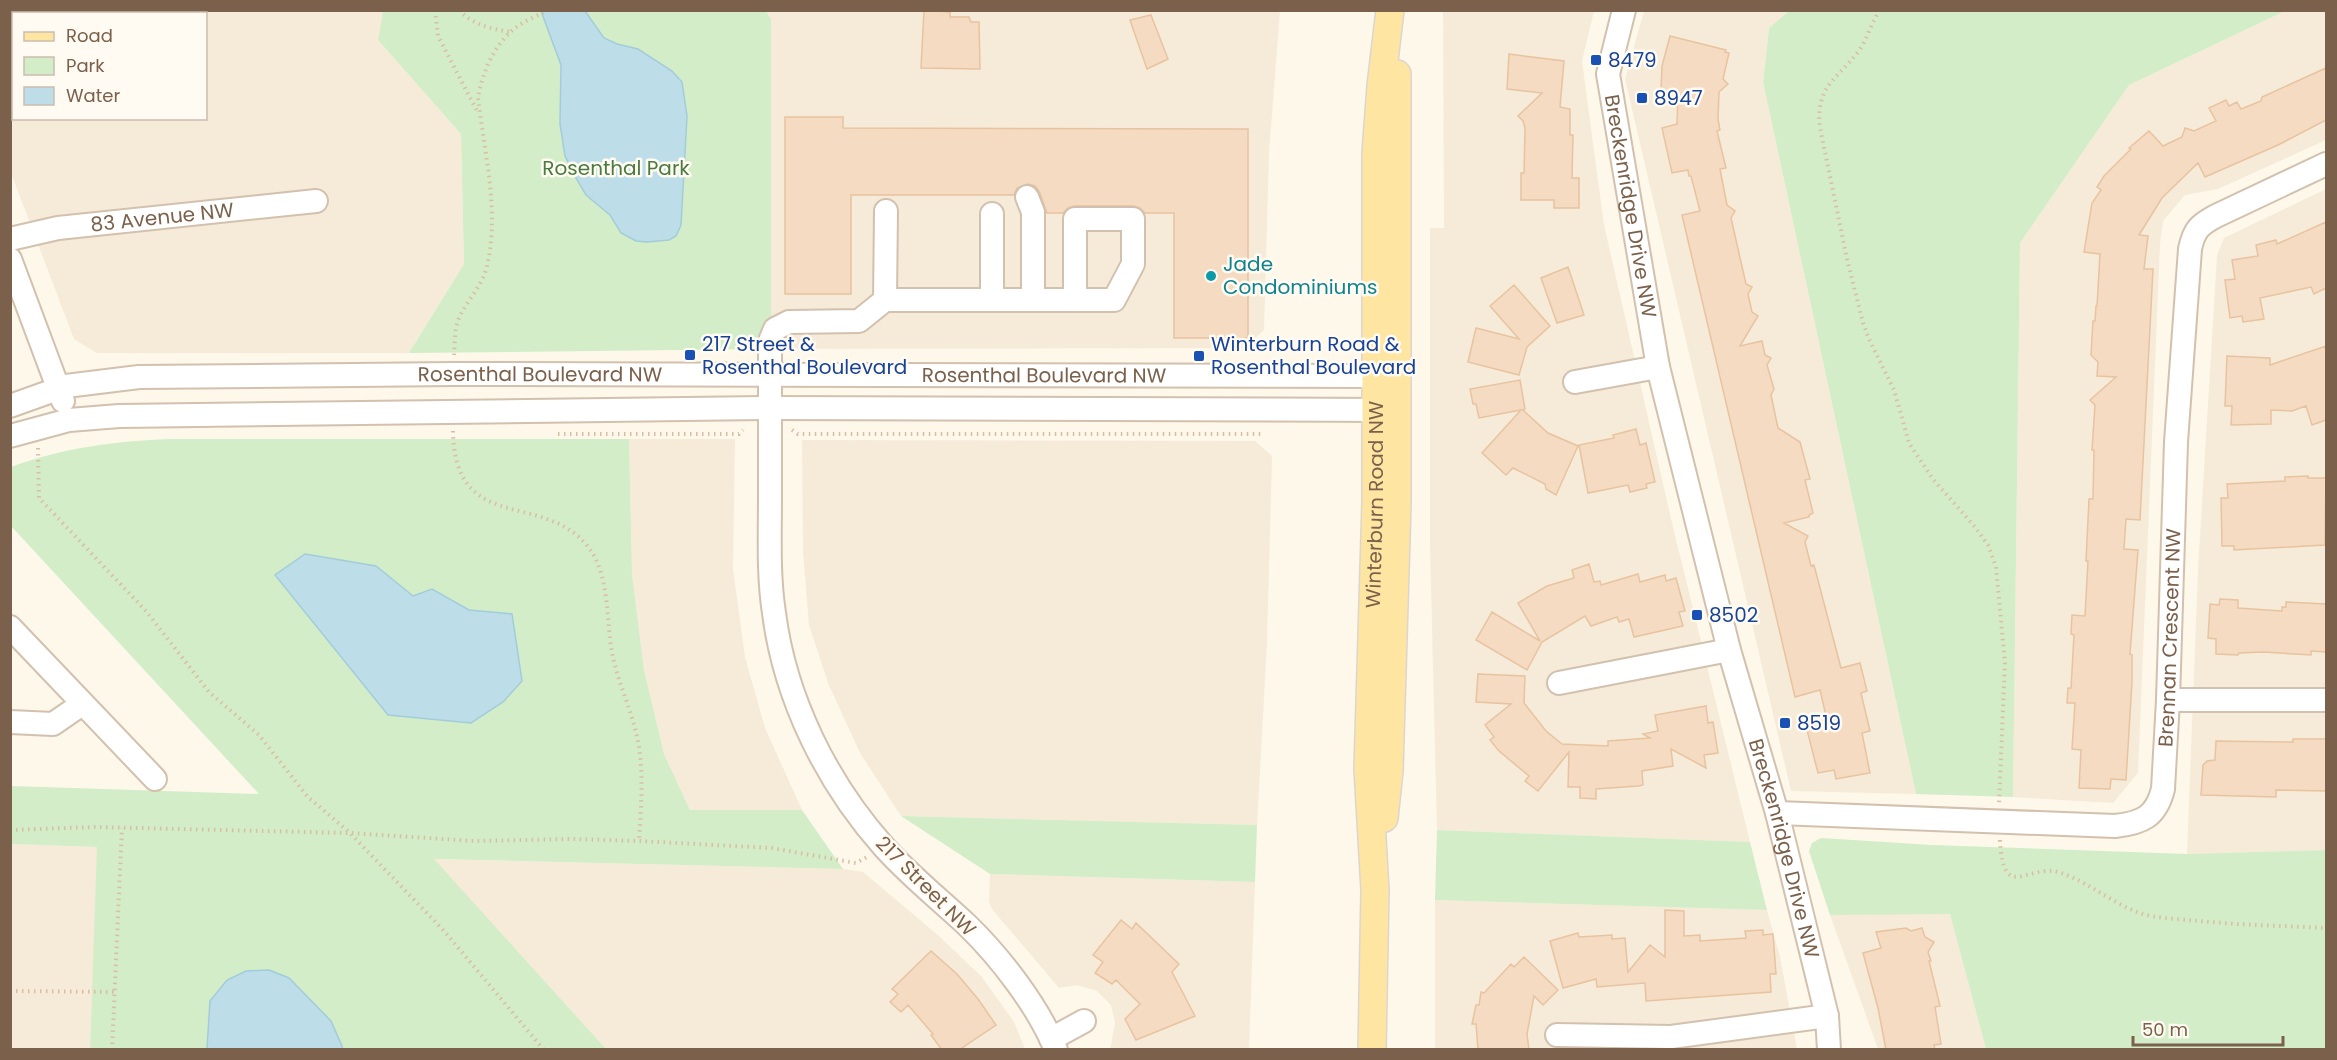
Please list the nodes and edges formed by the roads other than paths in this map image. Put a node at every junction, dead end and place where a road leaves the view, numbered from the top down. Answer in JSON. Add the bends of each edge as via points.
{"nodes":[{"id":1,"x":1392,"y":10,"type":"edge"},
{"id":2,"x":1624,"y":10,"type":"edge"},
{"id":3,"x":2326,"y":164,"type":"edge"},
{"id":4,"x":316,"y":201,"type":"dead end"},
{"id":5,"x":1032,"y":202,"type":"dead end"},
{"id":6,"x":886,"y":211,"type":"dead end"},
{"id":7,"x":992,"y":214,"type":"dead end"},
{"id":8,"x":10,"y":239,"type":"edge"},
{"id":9,"x":10,"y":259,"type":"edge"},
{"id":10,"x":885,"y":300,"type":"junction"},
{"id":11,"x":992,"y":300,"type":"junction"},
{"id":12,"x":1033,"y":300,"type":"junction"},
{"id":13,"x":1075,"y":300,"type":"dead end"},
{"id":14,"x":1658,"y":367,"type":"junction"},
{"id":15,"x":770,"y":374,"type":"junction"},
{"id":16,"x":1386,"y":376,"type":"junction"},
{"id":17,"x":1575,"y":382,"type":"dead end"},
{"id":18,"x":60,"y":388,"type":"junction"},
{"id":19,"x":10,"y":406,"type":"edge"},
{"id":20,"x":770,"y":408,"type":"junction"},
{"id":21,"x":1386,"y":410,"type":"junction"},
{"id":22,"x":69,"y":420,"type":"junction"},
{"id":23,"x":10,"y":436,"type":"edge"},
{"id":24,"x":10,"y":627,"type":"edge"},
{"id":25,"x":1729,"y":650,"type":"junction"},
{"id":26,"x":1559,"y":683,"type":"dead end"},
{"id":27,"x":2168,"y":700,"type":"junction"},
{"id":28,"x":2326,"y":700,"type":"edge"},
{"id":29,"x":82,"y":704,"type":"junction"},
{"id":30,"x":10,"y":722,"type":"edge"},
{"id":31,"x":155,"y":779,"type":"dead end"},
{"id":32,"x":1777,"y":813,"type":"junction"},
{"id":33,"x":1827,"y":1016,"type":"junction"},
{"id":34,"x":1084,"y":1021,"type":"dead end"},
{"id":35,"x":1557,"y":1035,"type":"dead end"},
{"id":36,"x":1053,"y":1044,"type":"edge"},
{"id":37,"x":1372,"y":1050,"type":"edge"},
{"id":38,"x":1830,"y":1050,"type":"edge"}],
"edges":[{"from":1,"to":16,"type":"main road","name":"Winterburn Road NW","via":[[1398,87]]},
{"from":2,"to":14,"type":"street","name":"Breckenridge Drive NW","via":[[1608,74]]},
{"from":3,"to":27,"type":"street","name":"Brennan Crescent NW","via":[[2201,224],[2193,236],[2176,442]]},
{"from":4,"to":8,"type":"street","name":"83 Avenue NW","via":[[58,228]]},
{"from":5,"to":12,"type":"street"},
{"from":6,"to":10,"type":"street"},
{"from":7,"to":11,"type":"street"},
{"from":9,"to":18,"type":"street"},
{"from":10,"to":11,"type":"street"},
{"from":10,"to":15,"type":"street","name":"217 Street NW","via":[[859,321],[789,322],[775,329],[770,341]]},
{"from":11,"to":12,"type":"street"},
{"from":12,"to":13,"type":"street"},
{"from":14,"to":17,"type":"street"},
{"from":14,"to":25,"type":"street","name":"Breckenridge Drive NW"},
{"from":15,"to":16,"type":"street","name":"Rosenthal Boulevard NW"},
{"from":15,"to":18,"type":"street","name":"Rosenthal Boulevard NW","via":[[139,377]]},
{"from":15,"to":20,"type":"street","name":"217 Street NW"},
{"from":16,"to":21,"type":"main road","name":"Winterburn Road NW"},
{"from":18,"to":19,"type":"street","name":"Rosenthal Boulevard NW"},
{"from":18,"to":22,"type":"street"},
{"from":20,"to":21,"type":"street","name":"Rosenthal Boulevard NW"},
{"from":20,"to":22,"type":"street","name":"Rosenthal Boulevard NW","via":[[119,416]]},
{"from":20,"to":36,"type":"street","name":"217 Street NW","via":[[774,612],[801,714],[837,786],[883,847],[995,955],[1014,978]]},
{"from":21,"to":37,"type":"main road","name":"Winterburn Road NW","via":[[1397,504],[1389,771],[1376,890]]},
{"from":22,"to":23,"type":"street","name":"Rosenthal Boulevard NW"},
{"from":24,"to":29,"type":"street"},
{"from":25,"to":26,"type":"street"},
{"from":25,"to":32,"type":"street","name":"Breckenridge Drive NW"},
{"from":27,"to":28,"type":"street"},
{"from":27,"to":32,"type":"street","name":"Brennan Crescent NW","via":[[2159,803],[2151,814],[2127,825]]},
{"from":29,"to":30,"type":"street","via":[[53,724]]},
{"from":29,"to":31,"type":"street"},
{"from":32,"to":33,"type":"street","name":"Breckenridge Drive NW"},
{"from":33,"to":35,"type":"street","via":[[1671,1036]]},
{"from":33,"to":38,"type":"street","name":"Breckenridge Drive NW"},
{"from":34,"to":36,"type":"street","name":"217 Street NW"}]}
